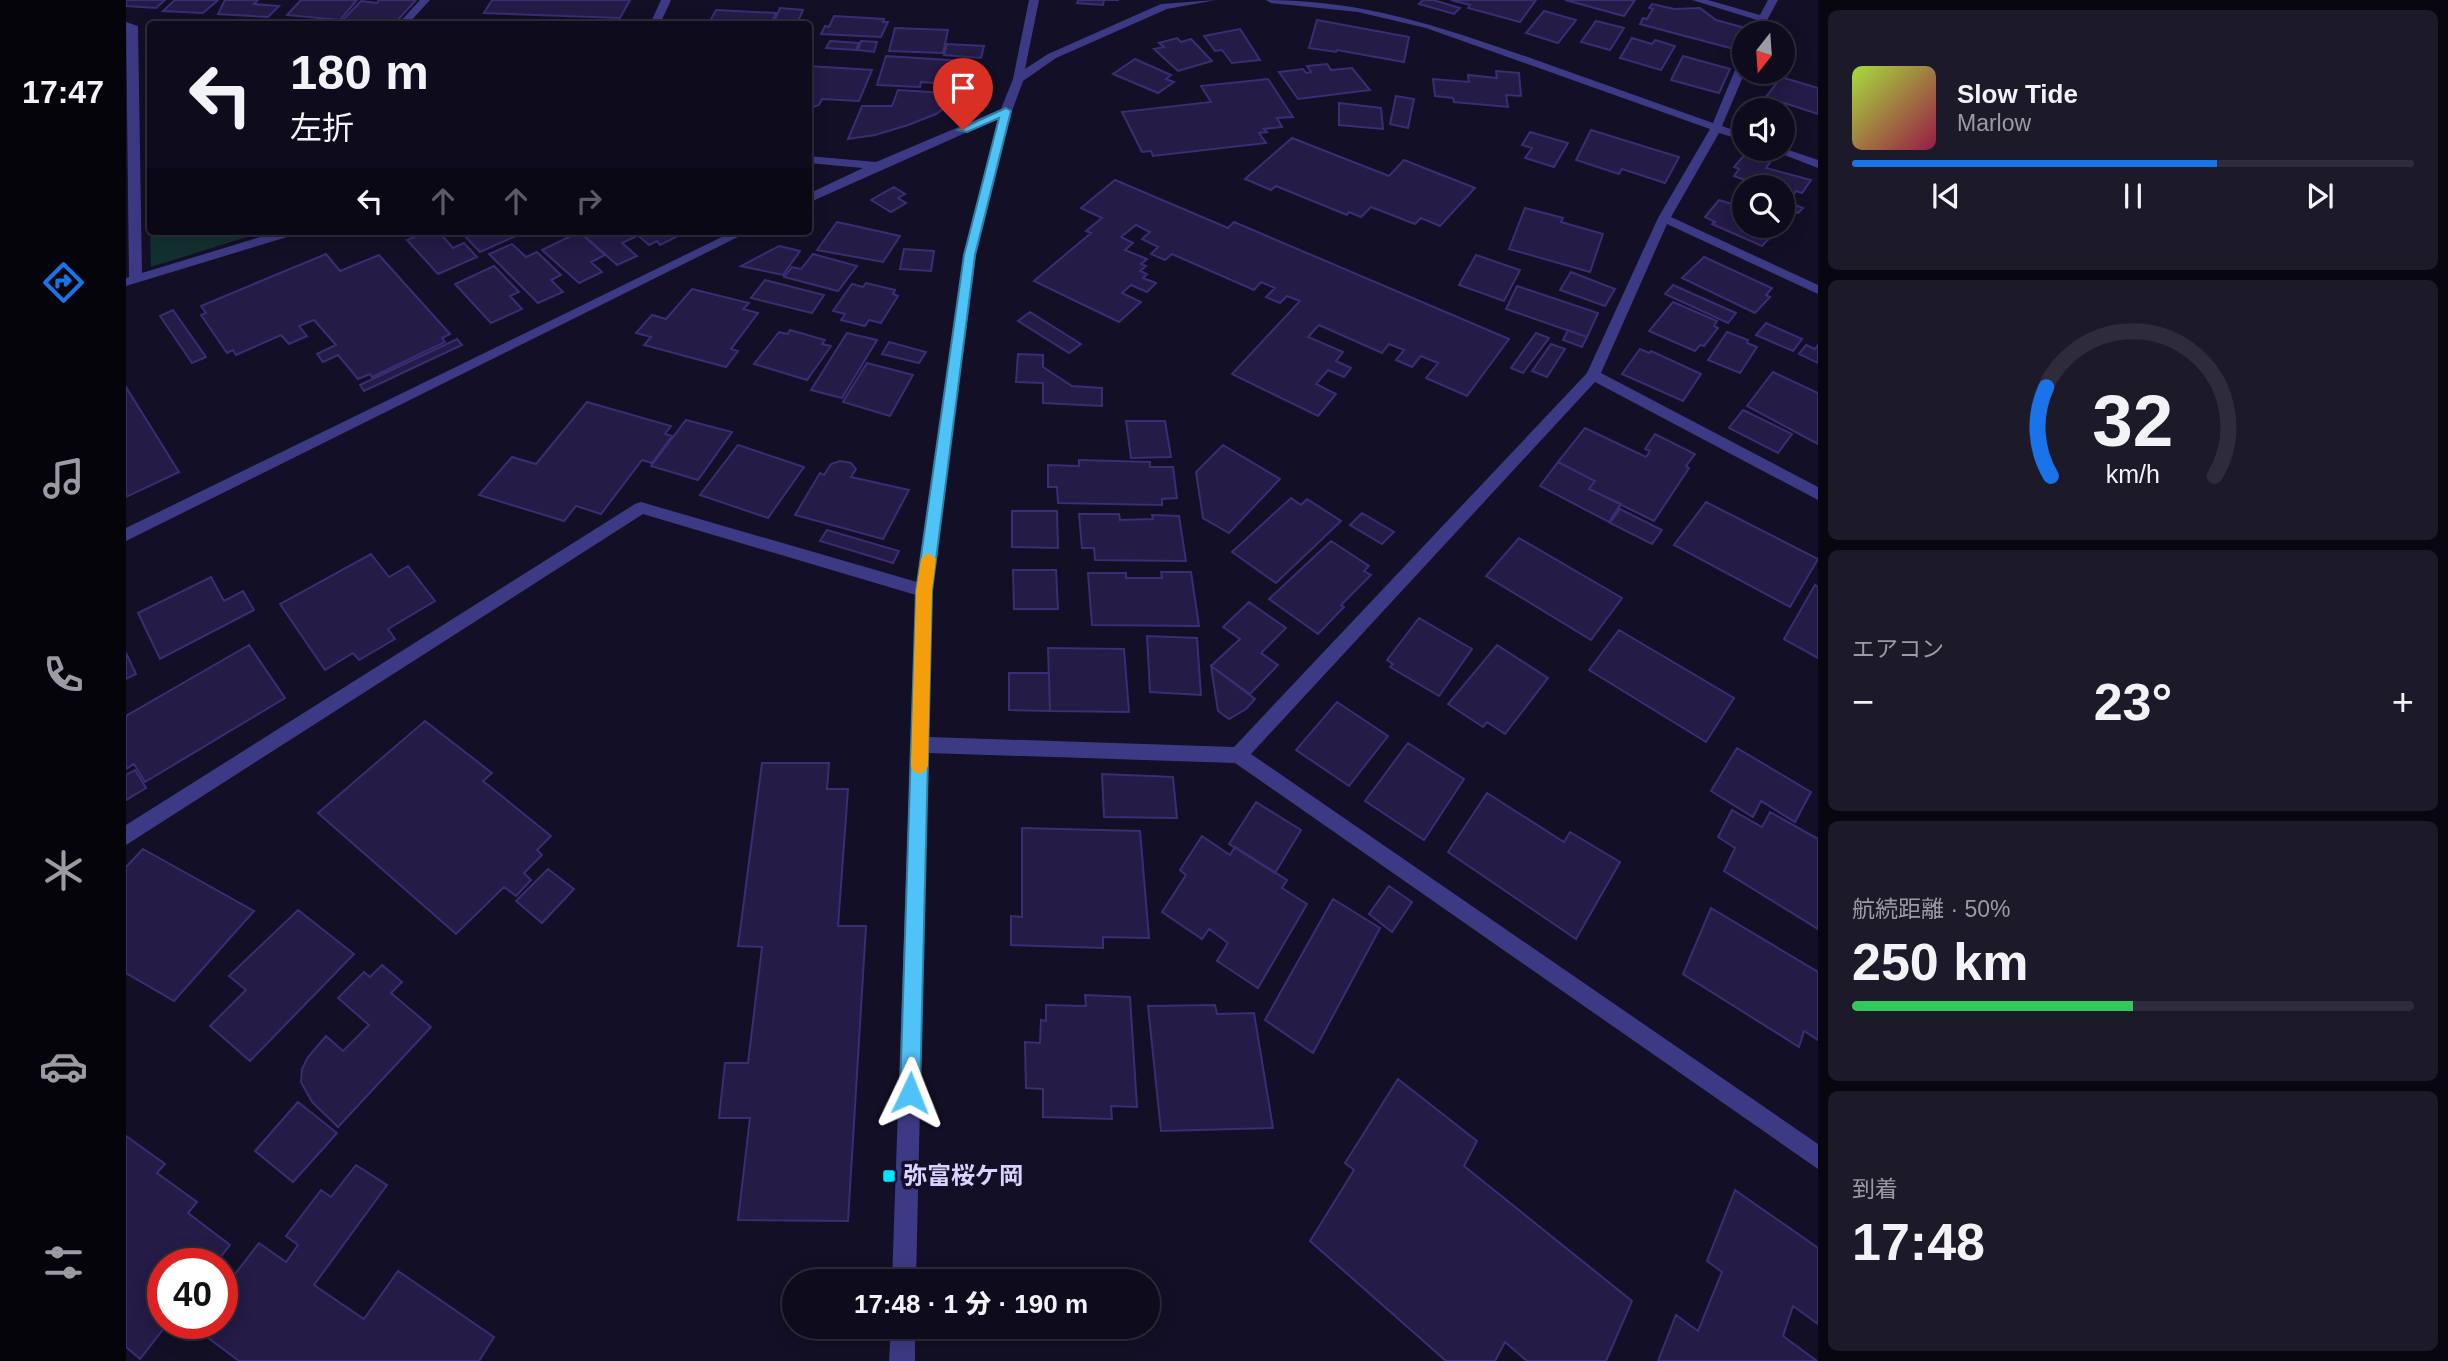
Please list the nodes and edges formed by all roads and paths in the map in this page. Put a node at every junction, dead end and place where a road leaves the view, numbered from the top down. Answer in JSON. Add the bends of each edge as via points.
{"nodes":[{"id":1,"x":425,"y":0,"type":"edge"},
{"id":2,"x":666,"y":0,"type":"edge"},
{"id":3,"x":1034,"y":0,"type":"edge"},
{"id":4,"x":1210,"y":0,"type":"edge"},
{"id":5,"x":1271,"y":0,"type":"edge"},
{"id":6,"x":1697,"y":0,"type":"edge"},
{"id":7,"x":1773,"y":0,"type":"edge"},
{"id":8,"x":1761,"y":18,"type":"junction"},
{"id":9,"x":406,"y":21,"type":"edge"},
{"id":10,"x":656,"y":21,"type":"edge"},
{"id":11,"x":1760,"y":21,"type":"edge"},
{"id":12,"x":126,"y":26,"type":"edge"},
{"id":13,"x":1018,"y":79,"type":"junction"},
{"id":14,"x":1734,"y":84,"type":"edge"},
{"id":15,"x":1006,"y":111,"type":"junction"},
{"id":16,"x":1716,"y":128,"type":"junction"},
{"id":17,"x":1732,"y":134,"type":"edge"},
{"id":18,"x":1795,"y":156,"type":"edge"},
{"id":19,"x":812,"y":159,"type":"edge"},
{"id":20,"x":1818,"y":164,"type":"edge"},
{"id":21,"x":877,"y":166,"type":"junction"},
{"id":22,"x":812,"y":198,"type":"edge"},
{"id":23,"x":1664,"y":218,"type":"junction"},
{"id":24,"x":280,"y":235,"type":"edge"},
{"id":25,"x":736,"y":235,"type":"edge"},
{"id":26,"x":131,"y":281,"type":"edge"},
{"id":27,"x":1818,"y":290,"type":"edge"},
{"id":28,"x":1593,"y":375,"type":"junction"},
{"id":29,"x":1818,"y":494,"type":"edge"},
{"id":30,"x":126,"y":535,"type":"edge"},
{"id":31,"x":924,"y":591,"type":"junction"},
{"id":32,"x":920,"y":745,"type":"junction"},
{"id":33,"x":1238,"y":755,"type":"junction"},
{"id":34,"x":126,"y":836,"type":"edge"},
{"id":35,"x":1818,"y":1158,"type":"edge"},
{"id":36,"x":904,"y":1269,"type":"edge"},
{"id":37,"x":903,"y":1339,"type":"edge"},
{"id":38,"x":902,"y":1361,"type":"edge"}],
"edges":[{"from":1,"to":9,"type":"street"},
{"from":2,"to":10,"type":"street"},
{"from":3,"to":13,"type":"street"},
{"from":4,"to":13,"type":"street","via":[[1165,6],[1052,55]]},
{"from":5,"to":16,"type":"street","via":[[1358,9],[1429,26]]},
{"from":6,"to":8,"type":"street"},
{"from":7,"to":8,"type":"street"},
{"from":8,"to":11,"type":"street"},
{"from":12,"to":26,"type":"street","via":[[133,26]]},
{"from":13,"to":15,"type":"street"},
{"from":14,"to":16,"type":"street"},
{"from":15,"to":21,"type":"street"},
{"from":15,"to":31,"type":"street","via":[[970,255]]},
{"from":16,"to":17,"type":"street"},
{"from":16,"to":23,"type":"street"},
{"from":18,"to":20,"type":"street"},
{"from":19,"to":21,"type":"street"},
{"from":21,"to":22,"type":"street"},
{"from":23,"to":27,"type":"street"},
{"from":23,"to":28,"type":"street"},
{"from":24,"to":26,"type":"street"},
{"from":25,"to":30,"type":"street"},
{"from":28,"to":29,"type":"street"},
{"from":28,"to":33,"type":"street"},
{"from":31,"to":32,"type":"street"},
{"from":31,"to":34,"type":"street","via":[[641,508]]},
{"from":32,"to":33,"type":"street"},
{"from":32,"to":36,"type":"street"},
{"from":33,"to":35,"type":"street"},
{"from":37,"to":38,"type":"street"}]}
